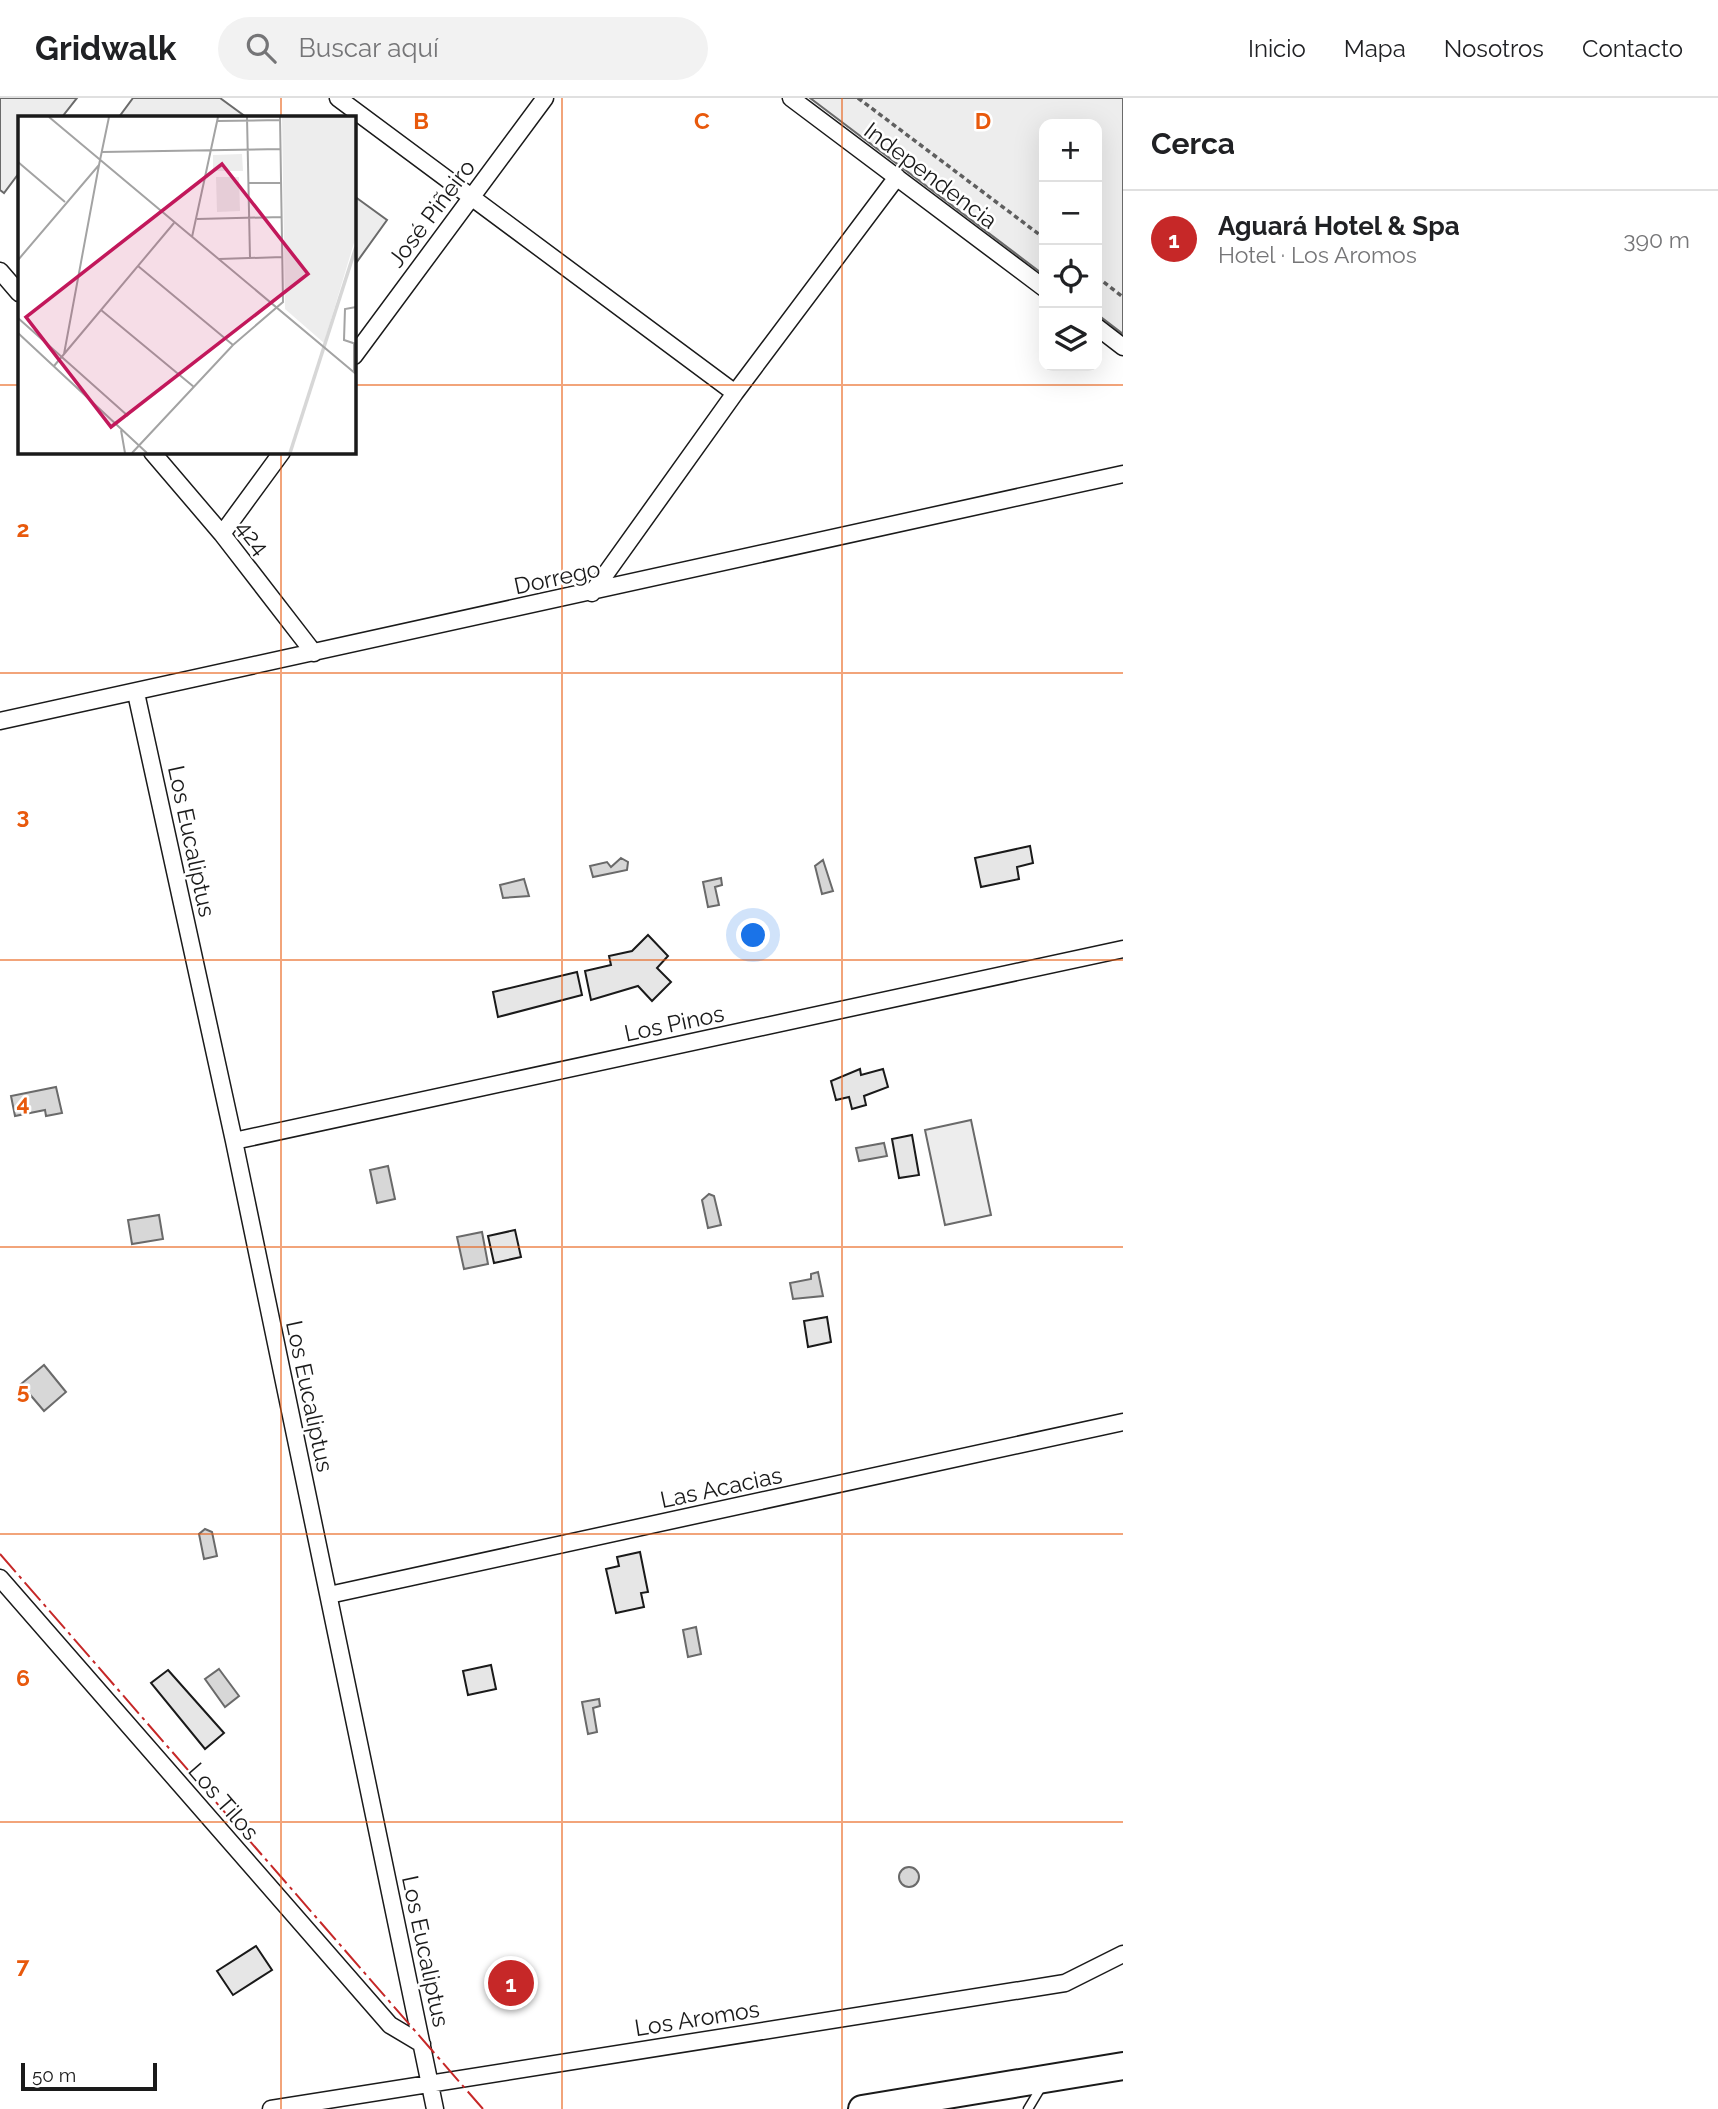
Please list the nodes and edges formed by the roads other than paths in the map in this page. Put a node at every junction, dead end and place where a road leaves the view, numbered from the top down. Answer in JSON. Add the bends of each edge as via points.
{"nodes":[{"id":1,"x":338,"y":98,"type":"edge"},
{"id":2,"x":545,"y":98,"type":"edge"},
{"id":3,"x":791,"y":98,"type":"edge"},
{"id":4,"x":897,"y":177,"type":"junction"},
{"id":5,"x":471,"y":198,"type":"junction"},
{"id":6,"x":0,"y":271,"type":"edge"},
{"id":7,"x":1039,"y":284,"type":"edge"},
{"id":8,"x":18,"y":292,"type":"edge"},
{"id":9,"x":1102,"y":331,"type":"edge"},
{"id":10,"x":1123,"y":347,"type":"edge"},
{"id":11,"x":355,"y":355,"type":"edge"},
{"id":12,"x":735,"y":393,"type":"junction"},
{"id":13,"x":153,"y":453,"type":"edge"},
{"id":14,"x":281,"y":453,"type":"edge"},
{"id":15,"x":1123,"y":474,"type":"edge"},
{"id":16,"x":222,"y":534,"type":"junction"},
{"id":17,"x":592,"y":593,"type":"junction"},
{"id":18,"x":313,"y":653,"type":"junction"},
{"id":19,"x":136,"y":693,"type":"junction"},
{"id":20,"x":0,"y":722,"type":"edge"},
{"id":21,"x":1123,"y":949,"type":"edge"},
{"id":22,"x":234,"y":1141,"type":"junction"},
{"id":23,"x":1123,"y":1422,"type":"edge"},
{"id":24,"x":0,"y":1578,"type":"edge"},
{"id":25,"x":329,"y":1595,"type":"junction"},
{"id":26,"x":1123,"y":1954,"type":"edge"},
{"id":27,"x":422,"y":2044,"type":"junction"},
{"id":28,"x":1123,"y":2066,"type":"edge"},
{"id":29,"x":1045,"y":2079,"type":"junction"},
{"id":30,"x":429,"y":2083,"type":"junction"},
{"id":31,"x":271,"y":2109,"type":"edge"},
{"id":32,"x":435,"y":2109,"type":"edge"},
{"id":33,"x":862,"y":2109,"type":"edge"},
{"id":34,"x":1028,"y":2109,"type":"edge"}],
"edges":[{"from":1,"to":5,"type":"street"},
{"from":2,"to":5,"type":"street","name":"José Piñeiro"},
{"from":3,"to":4,"type":"street","name":"Independencia"},
{"from":4,"to":7,"type":"street","name":"Independencia"},
{"from":4,"to":12,"type":"street"},
{"from":5,"to":11,"type":"street","name":"José Piñeiro"},
{"from":5,"to":12,"type":"street"},
{"from":6,"to":8,"type":"street"},
{"from":9,"to":10,"type":"street"},
{"from":12,"to":17,"type":"street"},
{"from":13,"to":16,"type":"street","name":"424"},
{"from":14,"to":16,"type":"street"},
{"from":15,"to":17,"type":"street","name":"Dorrego"},
{"from":16,"to":18,"type":"street","name":"424"},
{"from":17,"to":18,"type":"street","name":"Dorrego"},
{"from":18,"to":19,"type":"street","name":"Dorrego"},
{"from":19,"to":20,"type":"street","name":"Dorrego"},
{"from":19,"to":22,"type":"street","name":"Los Eucaliptus"},
{"from":21,"to":22,"type":"street","name":"Los Pinos"},
{"from":22,"to":25,"type":"street","name":"Los Eucaliptus"},
{"from":23,"to":25,"type":"street","name":"Las Acacias"},
{"from":24,"to":27,"type":"street","name":"Los Tilos","via":[[390,2025]]},
{"from":25,"to":27,"type":"street","name":"Los Eucaliptus"},
{"from":26,"to":30,"type":"street","name":"Los Aromos","via":[[1066,1983]]},
{"from":27,"to":30,"type":"street","name":"Los Eucaliptus"},
{"from":28,"to":29,"type":"main road"},
{"from":29,"to":33,"type":"main road"},
{"from":29,"to":34,"type":"lane"},
{"from":30,"to":31,"type":"street","name":"Los Aromos"},
{"from":30,"to":32,"type":"street","name":"Los Eucaliptus"}]}
